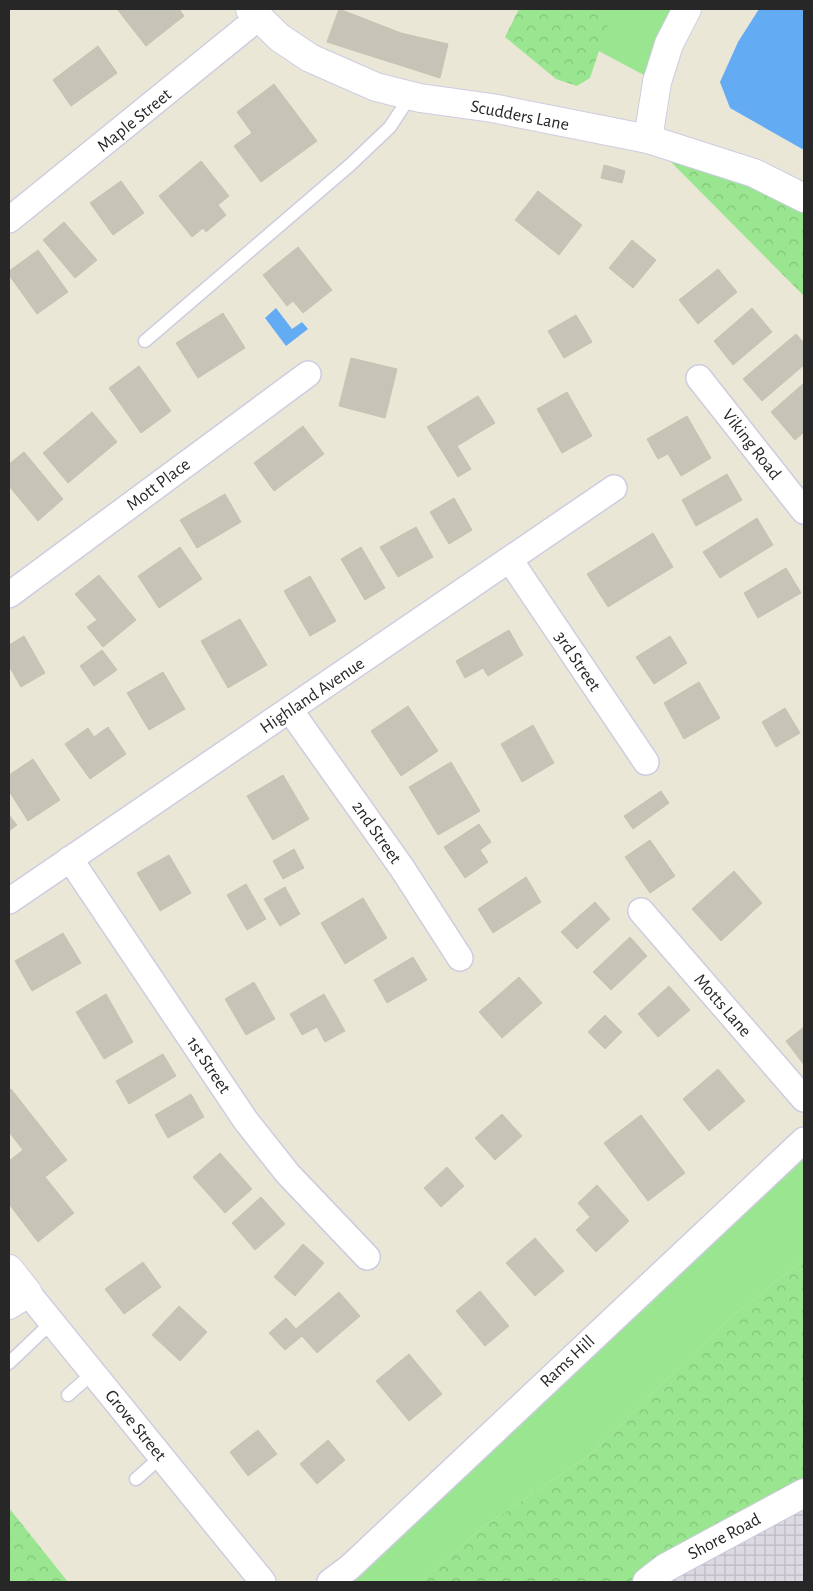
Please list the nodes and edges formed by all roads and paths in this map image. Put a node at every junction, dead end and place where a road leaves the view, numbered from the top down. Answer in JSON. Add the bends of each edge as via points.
{"nodes":[{"id":1,"x":687,"y":9,"type":"edge"},
{"id":2,"x":254,"y":13,"type":"edge"},
{"id":3,"x":411,"y":96,"type":"junction"},
{"id":4,"x":648,"y":138,"type":"junction"},
{"id":5,"x":804,"y":198,"type":"edge"},
{"id":6,"x":9,"y":220,"type":"edge"},
{"id":7,"x":145,"y":341,"type":"dead end"},
{"id":8,"x":308,"y":374,"type":"dead end"},
{"id":9,"x":699,"y":378,"type":"dead end"},
{"id":10,"x":614,"y":488,"type":"dead end"},
{"id":11,"x":804,"y":511,"type":"edge"},
{"id":12,"x":510,"y":560,"type":"junction"},
{"id":13,"x":9,"y":595,"type":"edge"},
{"id":14,"x":290,"y":710,"type":"junction"},
{"id":15,"x":646,"y":762,"type":"dead end"},
{"id":16,"x":70,"y":859,"type":"junction"},
{"id":17,"x":9,"y":901,"type":"edge"},
{"id":18,"x":641,"y":911,"type":"dead end"},
{"id":19,"x":460,"y":958,"type":"dead end"},
{"id":20,"x":804,"y":1099,"type":"edge"},
{"id":21,"x":804,"y":1140,"type":"edge"},
{"id":22,"x":367,"y":1257,"type":"dead end"},
{"id":23,"x":9,"y":1269,"type":"edge"},
{"id":24,"x":19,"y":1299,"type":"edge"},
{"id":25,"x":52,"y":1322,"type":"junction"},
{"id":26,"x":9,"y":1363,"type":"edge"},
{"id":27,"x":94,"y":1372,"type":"junction"},
{"id":28,"x":68,"y":1395,"type":"dead end"},
{"id":29,"x":161,"y":1457,"type":"junction"},
{"id":30,"x":136,"y":1479,"type":"dead end"},
{"id":31,"x":804,"y":1493,"type":"edge"},
{"id":32,"x":263,"y":1582,"type":"edge"},
{"id":33,"x":330,"y":1582,"type":"edge"},
{"id":34,"x":647,"y":1582,"type":"edge"}],
"edges":[{"from":1,"to":4,"type":"main road","via":[[657,82]]},
{"from":2,"to":3,"type":"main road","name":"Scudders Lane","via":[[280,38],[310,58],[376,87]]},
{"from":2,"to":6,"type":"street","name":"Maple Street"},
{"from":3,"to":4,"type":"main road","name":"Scudders Lane"},
{"from":3,"to":7,"type":"lane","via":[[390,127],[350,165]]},
{"from":4,"to":5,"type":"main road","name":"Scudders Lane","via":[[754,172]]},
{"from":8,"to":13,"type":"street","name":"Mott Place"},
{"from":9,"to":11,"type":"street","name":"Viking Road"},
{"from":10,"to":12,"type":"street","name":"Highland Avenue"},
{"from":12,"to":14,"type":"street","name":"Highland Avenue"},
{"from":12,"to":15,"type":"street","name":"3rd Street"},
{"from":14,"to":16,"type":"street","name":"Highland Avenue"},
{"from":14,"to":19,"type":"street","name":"2nd Street","via":[[402,868]]},
{"from":16,"to":17,"type":"street","name":"Highland Avenue"},
{"from":16,"to":22,"type":"street","name":"1st Street","via":[[246,1121],[288,1174]]},
{"from":18,"to":20,"type":"street","name":"Motts Lane"},
{"from":21,"to":33,"type":"street","name":"Rams Hill"},
{"from":23,"to":24,"type":"main road","name":"Grove Street"},
{"from":24,"to":25,"type":"street","name":"Grove Street"},
{"from":25,"to":26,"type":"lane"},
{"from":25,"to":27,"type":"street","name":"Grove Street"},
{"from":27,"to":28,"type":"lane"},
{"from":27,"to":29,"type":"street","name":"Grove Street"},
{"from":29,"to":30,"type":"lane"},
{"from":29,"to":32,"type":"street","name":"Grove Street"},
{"from":31,"to":34,"type":"main road","name":"Shore Road","via":[[665,1568]]}]}
